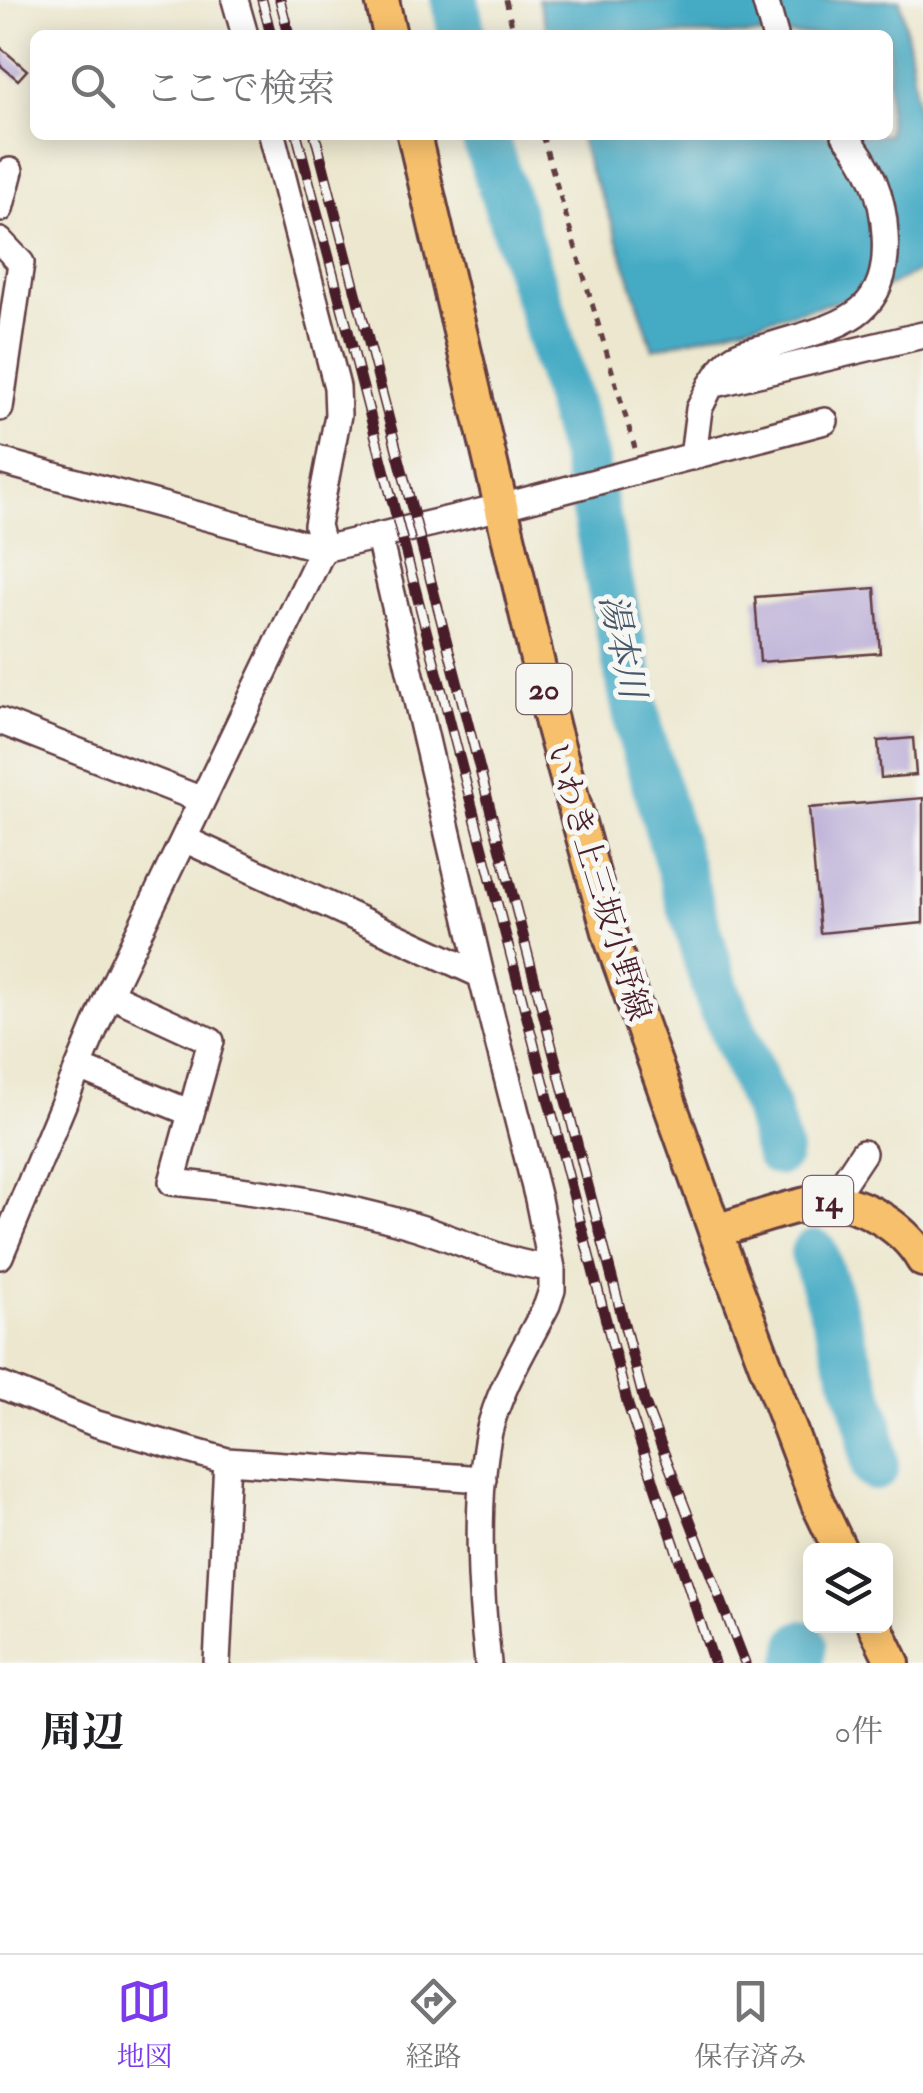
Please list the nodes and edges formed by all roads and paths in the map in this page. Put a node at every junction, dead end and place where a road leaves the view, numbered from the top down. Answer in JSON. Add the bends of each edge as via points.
{"nodes":[{"id":1,"x":236,"y":0,"type":"edge"},
{"id":2,"x":382,"y":0,"type":"edge"},
{"id":3,"x":506,"y":0,"type":"edge"},
{"id":4,"x":765,"y":0,"type":"edge"},
{"id":5,"x":244,"y":30,"type":"edge"},
{"id":6,"x":389,"y":30,"type":"edge"},
{"id":7,"x":513,"y":30,"type":"edge"},
{"id":8,"x":774,"y":30,"type":"edge"},
{"id":9,"x":273,"y":140,"type":"edge"},
{"id":10,"x":415,"y":140,"type":"edge"},
{"id":11,"x":543,"y":140,"type":"edge"},
{"id":12,"x":850,"y":140,"type":"edge"},
{"id":13,"x":10,"y":171,"type":"dead end"},
{"id":14,"x":0,"y":209,"type":"edge"},
{"id":15,"x":0,"y":241,"type":"edge"},
{"id":16,"x":923,"y":335,"type":"edge"},
{"id":17,"x":711,"y":385,"type":"junction"},
{"id":18,"x":0,"y":408,"type":"edge"},
{"id":19,"x":824,"y":421,"type":"dead end"},
{"id":20,"x":693,"y":457,"type":"junction"},
{"id":21,"x":0,"y":462,"type":"edge"},
{"id":22,"x":633,"y":471,"type":"junction"},
{"id":23,"x":500,"y":507,"type":"junction"},
{"id":24,"x":378,"y":538,"type":"junction"},
{"id":25,"x":323,"y":550,"type":"junction"},
{"id":26,"x":0,"y":722,"type":"edge"},
{"id":27,"x":202,"y":800,"type":"junction"},
{"id":28,"x":184,"y":839,"type":"junction"},
{"id":29,"x":480,"y":974,"type":"junction"},
{"id":30,"x":109,"y":994,"type":"junction"},
{"id":31,"x":79,"y":1067,"type":"junction"},
{"id":32,"x":191,"y":1113,"type":"junction"},
{"id":33,"x":863,"y":1153,"type":"dead end"},
{"id":34,"x":832,"y":1201,"type":"junction"},
{"id":35,"x":9,"y":1210,"type":"edge"},
{"id":36,"x":716,"y":1231,"type":"junction"},
{"id":37,"x":0,"y":1256,"type":"edge"},
{"id":38,"x":923,"y":1260,"type":"edge"},
{"id":39,"x":552,"y":1268,"type":"junction"},
{"id":40,"x":0,"y":1385,"type":"edge"},
{"id":41,"x":226,"y":1461,"type":"junction"},
{"id":42,"x":483,"y":1479,"type":"junction"},
{"id":43,"x":837,"y":1543,"type":"edge"},
{"id":44,"x":878,"y":1633,"type":"edge"},
{"id":45,"x":217,"y":1663,"type":"edge"},
{"id":46,"x":488,"y":1663,"type":"edge"},
{"id":47,"x":892,"y":1663,"type":"edge"}],
"edges":[{"from":1,"to":5,"type":"street"},
{"from":2,"to":6,"type":"main road"},
{"from":3,"to":7,"type":"path"},
{"from":4,"to":8,"type":"street"},
{"from":9,"to":25,"type":"street","via":[[337,386],[317,525]]},
{"from":10,"to":23,"type":"main road","name":"いわき上三坂小野線","number":"20"},
{"from":11,"to":22,"type":"path"},
{"from":12,"to":17,"type":"street","via":[[868,163],[884,212],[887,261],[880,290],[868,307],[822,329],[731,358]]},
{"from":13,"to":14,"type":"street"},
{"from":15,"to":18,"type":"street","via":[[21,263]]},
{"from":16,"to":17,"type":"street"},
{"from":17,"to":20,"type":"street","via":[[699,409]]},
{"from":19,"to":20,"type":"street"},
{"from":20,"to":22,"type":"street"},
{"from":21,"to":25,"type":"street"},
{"from":22,"to":23,"type":"street"},
{"from":23,"to":24,"type":"street"},
{"from":23,"to":36,"type":"main road","name":"いわき上三坂小野線","number":"20","via":[[611,939]]},
{"from":24,"to":25,"type":"street"},
{"from":24,"to":29,"type":"street"},
{"from":25,"to":27,"type":"street"},
{"from":26,"to":27,"type":"street"},
{"from":27,"to":28,"type":"street"},
{"from":28,"to":29,"type":"street"},
{"from":28,"to":30,"type":"street"},
{"from":29,"to":39,"type":"street"},
{"from":30,"to":31,"type":"street"},
{"from":30,"to":32,"type":"street","via":[[212,1040]]},
{"from":31,"to":32,"type":"street"},
{"from":31,"to":35,"type":"street"},
{"from":32,"to":39,"type":"street","via":[[172,1182],[246,1189],[418,1228]]},
{"from":33,"to":34,"type":"street"},
{"from":34,"to":36,"type":"main road","number":"14"},
{"from":34,"to":38,"type":"main road","number":"14","via":[[881,1218]]},
{"from":35,"to":37,"type":"street"},
{"from":36,"to":43,"type":"main road","name":"いわき上三坂小野線","number":"20"},
{"from":39,"to":42,"type":"street","via":[[547,1306],[489,1431]]},
{"from":40,"to":41,"type":"street","via":[[97,1424]]},
{"from":41,"to":42,"type":"street"},
{"from":41,"to":45,"type":"street"},
{"from":42,"to":46,"type":"street"},
{"from":44,"to":47,"type":"main road"}]}
